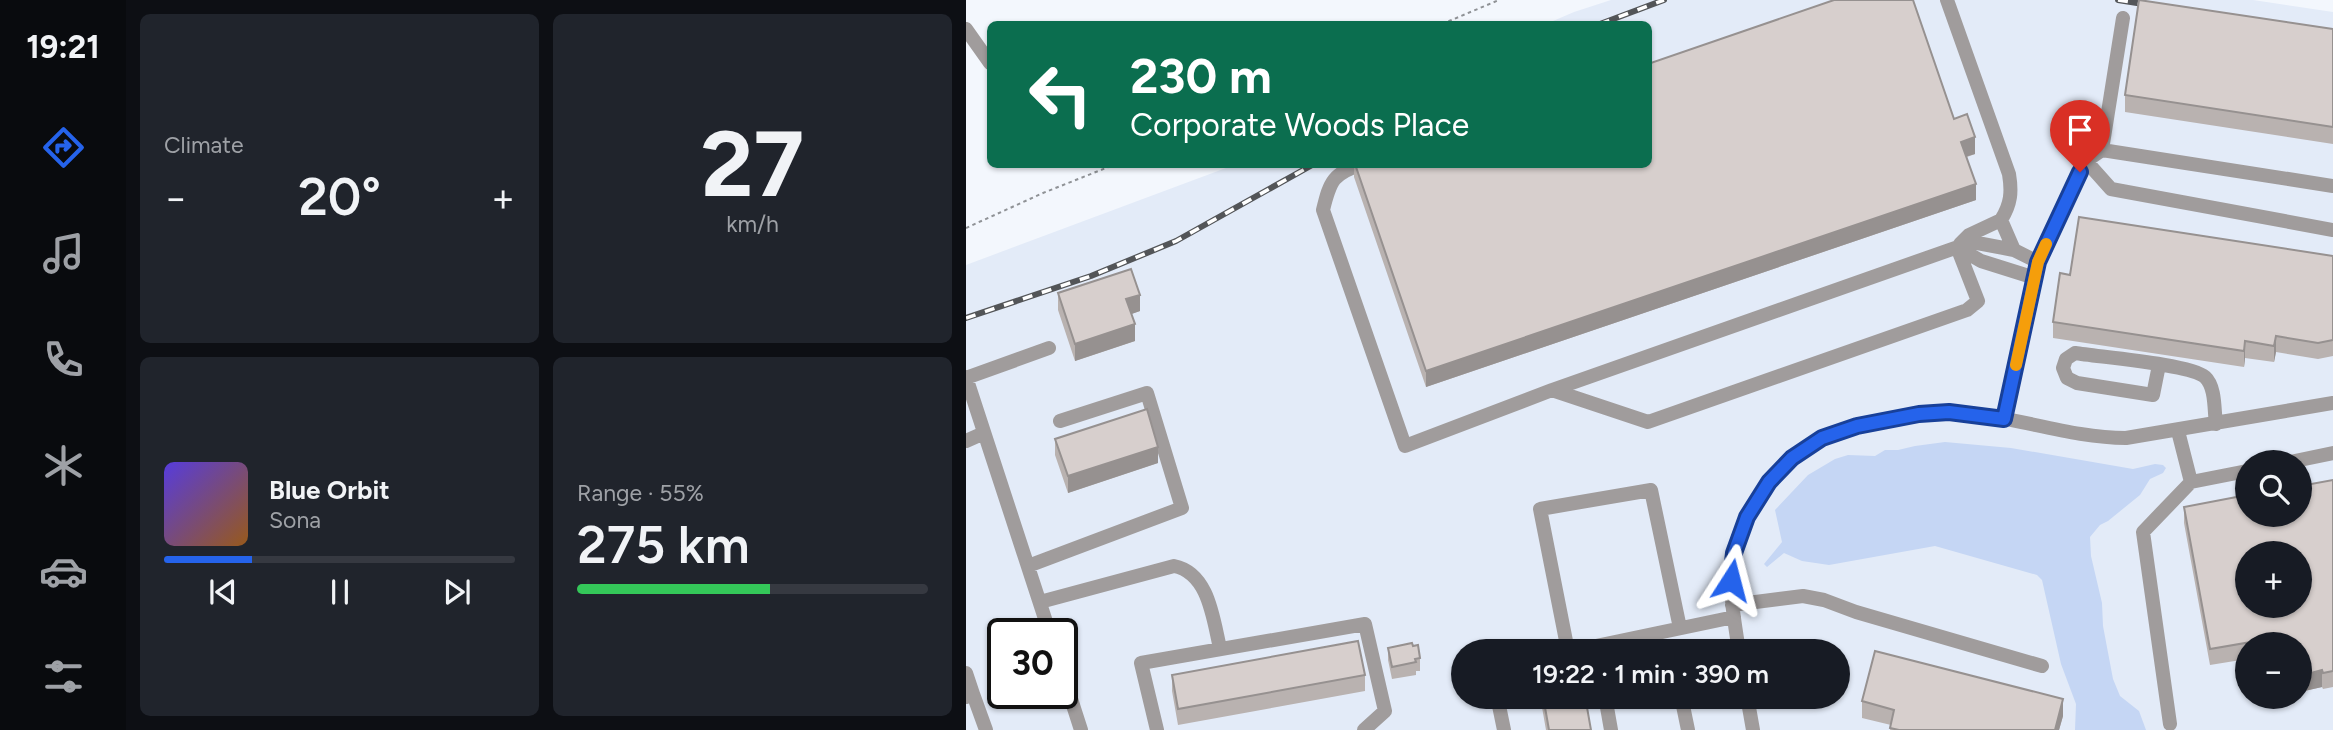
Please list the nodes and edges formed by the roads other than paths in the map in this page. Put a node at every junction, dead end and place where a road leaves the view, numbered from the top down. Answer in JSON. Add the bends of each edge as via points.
{"nodes":[{"id":1,"x":1947,"y":0,"type":"edge"},
{"id":2,"x":2123,"y":18,"type":"dead end"},
{"id":3,"x":966,"y":29,"type":"edge"},
{"id":4,"x":987,"y":59,"type":"edge"},
{"id":5,"x":2102,"y":150,"type":"junction"},
{"id":6,"x":2086,"y":161,"type":"junction"},
{"id":7,"x":1353,"y":168,"type":"edge"},
{"id":8,"x":2333,"y":186,"type":"edge"},
{"id":9,"x":2001,"y":220,"type":"junction"},
{"id":10,"x":2333,"y":230,"type":"edge"},
{"id":11,"x":1957,"y":247,"type":"junction"},
{"id":12,"x":2014,"y":250,"type":"junction"},
{"id":13,"x":2038,"y":262,"type":"junction"},
{"id":14,"x":2035,"y":278,"type":"junction"},
{"id":15,"x":1049,"y":348,"type":"dead end"},
{"id":16,"x":2159,"y":365,"type":"junction"},
{"id":17,"x":966,"y":377,"type":"edge"},
{"id":18,"x":1552,"y":390,"type":"junction"},
{"id":19,"x":2333,"y":403,"type":"edge"},
{"id":20,"x":2004,"y":419,"type":"junction"},
{"id":21,"x":1060,"y":421,"type":"dead end"},
{"id":22,"x":2216,"y":424,"type":"junction"},
{"id":23,"x":2178,"y":431,"type":"junction"},
{"id":24,"x":984,"y":433,"type":"junction"},
{"id":25,"x":966,"y":441,"type":"edge"},
{"id":26,"x":2333,"y":453,"type":"edge"},
{"id":27,"x":2312,"y":457,"type":"edge"},
{"id":28,"x":2235,"y":473,"type":"edge"},
{"id":29,"x":2192,"y":482,"type":"junction"},
{"id":30,"x":1028,"y":566,"type":"junction"},
{"id":31,"x":1040,"y":602,"type":"junction"},
{"id":32,"x":1733,"y":611,"type":"junction"},
{"id":33,"x":1045,"y":618,"type":"edge"},
{"id":34,"x":1680,"y":628,"type":"junction"},
{"id":35,"x":1567,"y":639,"type":"edge"},
{"id":36,"x":1627,"y":639,"type":"edge"},
{"id":37,"x":1737,"y":639,"type":"edge"},
{"id":38,"x":1220,"y":648,"type":"junction"},
{"id":39,"x":2042,"y":666,"type":"dead end"},
{"id":40,"x":966,"y":673,"type":"edge"},
{"id":41,"x":970,"y":696,"type":"edge"},
{"id":42,"x":1074,"y":709,"type":"edge"},
{"id":43,"x":1500,"y":709,"type":"edge"},
{"id":44,"x":1607,"y":709,"type":"edge"},
{"id":45,"x":1684,"y":709,"type":"edge"},
{"id":46,"x":1749,"y":709,"type":"edge"},
{"id":47,"x":2170,"y":724,"type":"dead end"},
{"id":48,"x":986,"y":730,"type":"edge"},
{"id":49,"x":1081,"y":730,"type":"edge"},
{"id":50,"x":1157,"y":730,"type":"edge"},
{"id":51,"x":1364,"y":730,"type":"edge"},
{"id":52,"x":1504,"y":730,"type":"edge"},
{"id":53,"x":1611,"y":730,"type":"edge"},
{"id":54,"x":1688,"y":730,"type":"edge"},
{"id":55,"x":1753,"y":730,"type":"edge"}],
"edges":[{"from":1,"to":9,"type":"street","via":[[2009,174],[2012,190]]},
{"from":2,"to":5,"type":"street"},
{"from":3,"to":4,"type":"street"},
{"from":5,"to":6,"type":"street"},
{"from":5,"to":8,"type":"street"},
{"from":6,"to":10,"type":"street","via":[[2111,189]]},
{"from":6,"to":13,"type":"street"},
{"from":7,"to":18,"type":"street","via":[[1332,179],[1323,210],[1405,446]]},
{"from":9,"to":11,"type":"street","via":[[1969,235]]},
{"from":9,"to":12,"type":"street"},
{"from":11,"to":12,"type":"street","via":[[1972,242]]},
{"from":11,"to":14,"type":"street","via":[[1981,261]]},
{"from":11,"to":18,"type":"street"},
{"from":11,"to":18,"type":"street","via":[[1978,301],[1967,310],[1674,414],[1648,422]]},
{"from":12,"to":13,"type":"street"},
{"from":13,"to":14,"type":"street"},
{"from":14,"to":20,"type":"street"},
{"from":15,"to":17,"type":"street"},
{"from":16,"to":16,"type":"street","via":[[2075,353],[2063,368],[2067,378],[2077,383],[2153,395]]},
{"from":16,"to":22,"type":"street","via":[[2205,377],[2212,389]]},
{"from":17,"to":24,"type":"street"},
{"from":19,"to":22,"type":"street"},
{"from":20,"to":23,"type":"street","via":[[2100,438]]},
{"from":20,"to":32,"type":"street","via":[[1949,412],[1919,414],[1840,430],[1792,458],[1769,482],[1747,517],[1734,553]]},
{"from":21,"to":30,"type":"street","via":[[1147,393],[1182,508]]},
{"from":22,"to":23,"type":"street"},
{"from":23,"to":29,"type":"street"},
{"from":24,"to":25,"type":"street"},
{"from":24,"to":30,"type":"street"},
{"from":26,"to":27,"type":"street"},
{"from":28,"to":29,"type":"street"},
{"from":29,"to":47,"type":"street","via":[[2143,533]]},
{"from":30,"to":31,"type":"street"},
{"from":31,"to":33,"type":"street"},
{"from":31,"to":38,"type":"street","via":[[1174,565],[1183,567],[1204,590]]},
{"from":32,"to":34,"type":"street"},
{"from":32,"to":37,"type":"street"},
{"from":32,"to":39,"type":"street","via":[[1804,596]]},
{"from":34,"to":35,"type":"street","via":[[1651,489],[1540,509]]},
{"from":34,"to":36,"type":"street"},
{"from":38,"to":50,"type":"street","via":[[1141,663]]},
{"from":38,"to":51,"type":"street","via":[[1365,624],[1385,711]]},
{"from":40,"to":41,"type":"street"},
{"from":41,"to":48,"type":"street"},
{"from":42,"to":49,"type":"street"},
{"from":43,"to":52,"type":"street"},
{"from":44,"to":53,"type":"street"},
{"from":45,"to":54,"type":"street"},
{"from":46,"to":55,"type":"street"}]}
